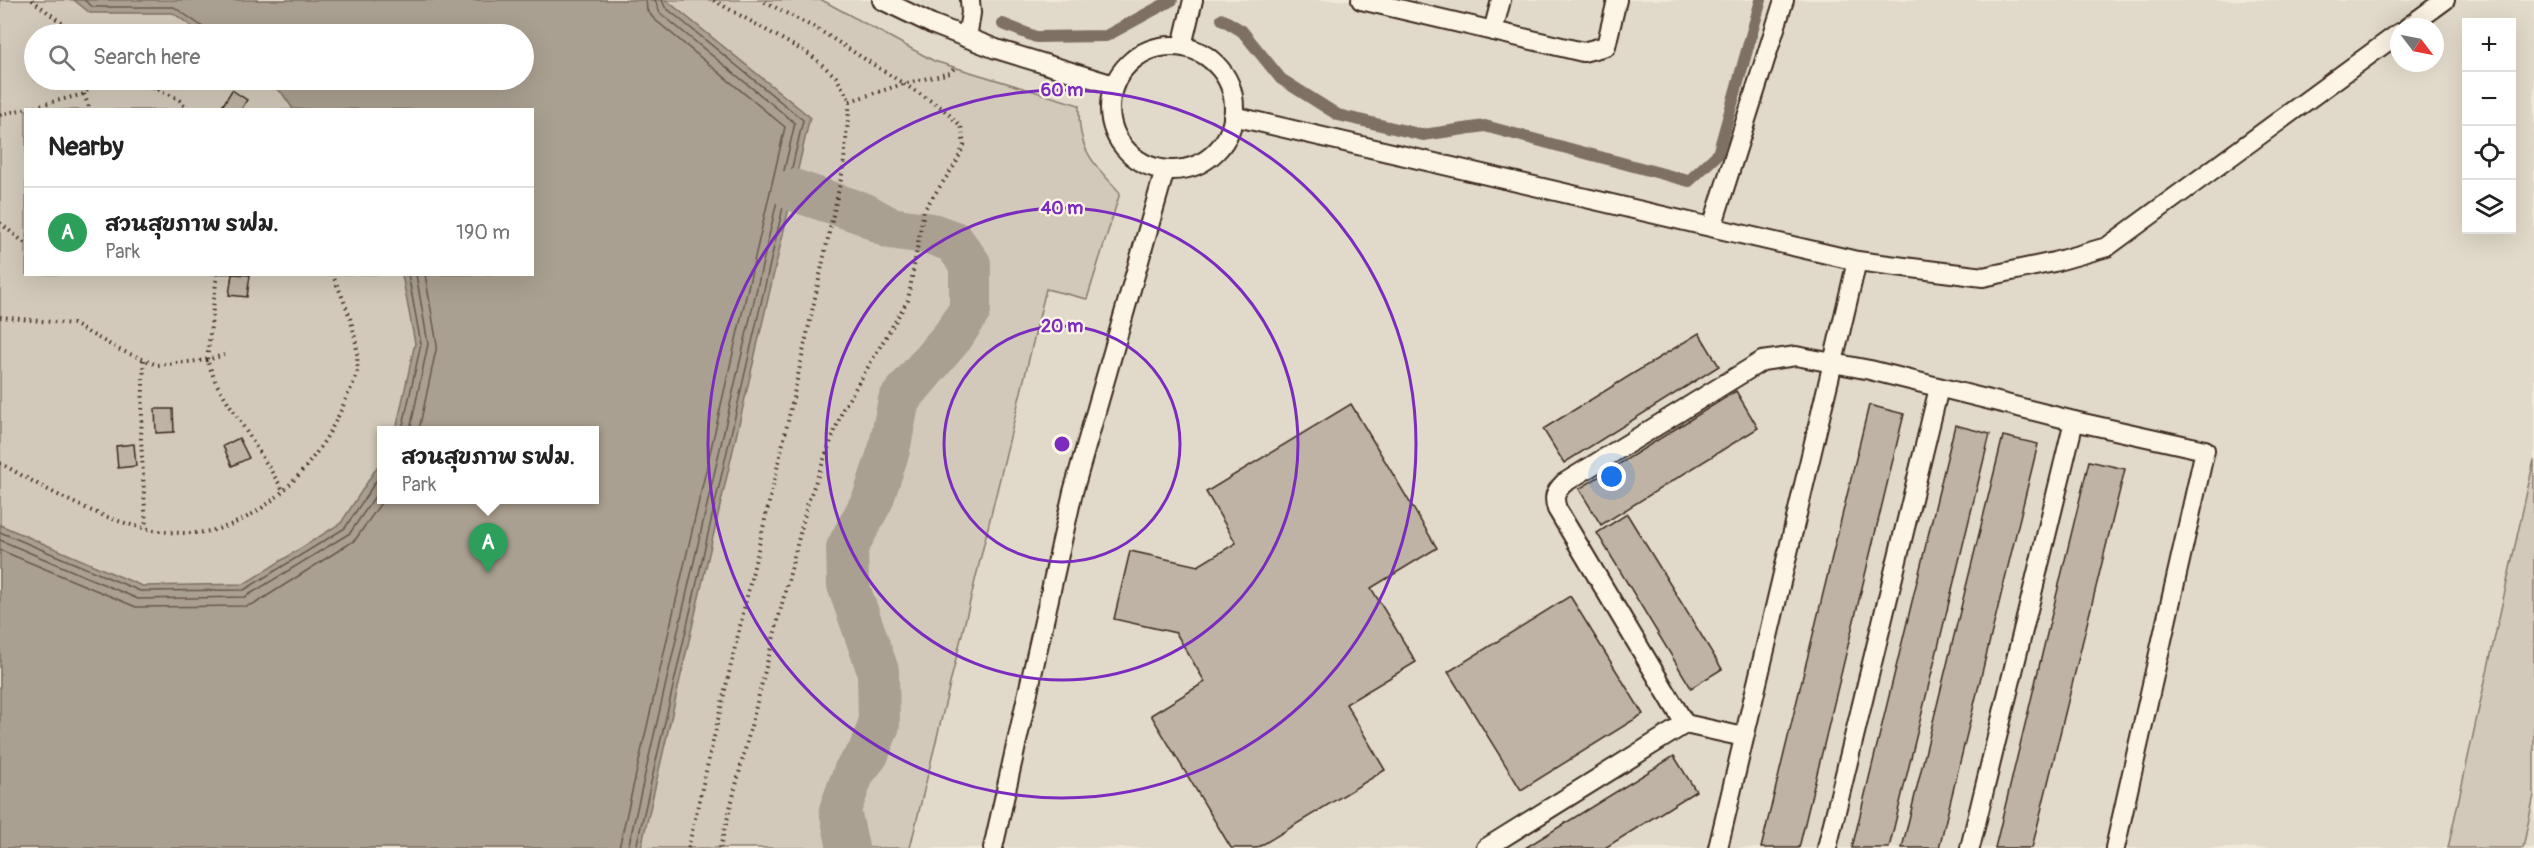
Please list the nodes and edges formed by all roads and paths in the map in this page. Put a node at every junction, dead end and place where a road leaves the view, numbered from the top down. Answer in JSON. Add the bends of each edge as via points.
{"nodes":[{"id":1,"x":32,"y":0,"type":"edge"},
{"id":2,"x":713,"y":0,"type":"edge"},
{"id":3,"x":761,"y":0,"type":"edge"},
{"id":4,"x":882,"y":0,"type":"edge"},
{"id":5,"x":970,"y":0,"type":"edge"},
{"id":6,"x":1193,"y":0,"type":"edge"},
{"id":7,"x":1360,"y":0,"type":"edge"},
{"id":8,"x":1501,"y":0,"type":"edge"},
{"id":9,"x":1617,"y":0,"type":"edge"},
{"id":10,"x":1784,"y":0,"type":"edge"},
{"id":11,"x":2445,"y":0,"type":"edge"},
{"id":12,"x":1402,"y":5,"type":"edge"},
{"id":13,"x":2420,"y":18,"type":"edge"},
{"id":14,"x":63,"y":24,"type":"edge"},
{"id":15,"x":1493,"y":32,"type":"junction"},
{"id":16,"x":967,"y":38,"type":"junction"},
{"id":17,"x":2390,"y":40,"type":"edge"},
{"id":18,"x":1182,"y":46,"type":"junction"},
{"id":19,"x":903,"y":84,"type":"junction"},
{"id":20,"x":1114,"y":85,"type":"junction"},
{"id":21,"x":88,"y":90,"type":"edge"},
{"id":22,"x":159,"y":90,"type":"edge"},
{"id":23,"x":84,"y":94,"type":"junction"},
{"id":24,"x":850,"y":101,"type":"junction"},
{"id":25,"x":28,"y":108,"type":"edge"},
{"id":26,"x":89,"y":108,"type":"edge"},
{"id":27,"x":186,"y":108,"type":"edge"},
{"id":28,"x":24,"y":109,"type":"edge"},
{"id":29,"x":0,"y":115,"type":"edge"},
{"id":30,"x":1233,"y":116,"type":"junction"},
{"id":31,"x":1165,"y":170,"type":"junction"},
{"id":32,"x":0,"y":223,"type":"edge"},
{"id":33,"x":1712,"y":227,"type":"junction"},
{"id":34,"x":24,"y":242,"type":"edge"},
{"id":35,"x":1857,"y":261,"type":"junction"},
{"id":36,"x":217,"y":276,"type":"edge"},
{"id":37,"x":333,"y":276,"type":"edge"},
{"id":38,"x":0,"y":317,"type":"edge"},
{"id":39,"x":224,"y":355,"type":"dead end"},
{"id":40,"x":144,"y":360,"type":"junction"},
{"id":41,"x":207,"y":360,"type":"junction"},
{"id":42,"x":1833,"y":363,"type":"junction"},
{"id":43,"x":1939,"y":388,"type":"junction"},
{"id":44,"x":2074,"y":421,"type":"junction"},
{"id":45,"x":1,"y":463,"type":"edge"},
{"id":46,"x":283,"y":490,"type":"junction"},
{"id":47,"x":146,"y":528,"type":"junction"},
{"id":48,"x":1685,"y":724,"type":"junction"},
{"id":49,"x":1744,"y":737,"type":"junction"},
{"id":50,"x":688,"y":848,"type":"edge"},
{"id":51,"x":720,"y":848,"type":"edge"},
{"id":52,"x":993,"y":848,"type":"edge"},
{"id":53,"x":1486,"y":848,"type":"edge"},
{"id":54,"x":1718,"y":848,"type":"edge"},
{"id":55,"x":1827,"y":848,"type":"edge"},
{"id":56,"x":1970,"y":848,"type":"edge"},
{"id":57,"x":2115,"y":848,"type":"edge"}],
"edges":[{"from":1,"to":14,"type":"path"},
{"from":2,"to":24,"type":"path","via":[[812,56],[836,78]]},
{"from":3,"to":19,"type":"path","via":[[819,30]]},
{"from":4,"to":16,"type":"lane"},
{"from":5,"to":16,"type":"lane"},
{"from":6,"to":18,"type":"lane"},
{"from":7,"to":12,"type":"lane"},
{"from":8,"to":15,"type":"lane"},
{"from":9,"to":15,"type":"lane","via":[[1606,46],[1582,51]]},
{"from":10,"to":33,"type":"lane"},
{"from":11,"to":13,"type":"lane"},
{"from":12,"to":15,"type":"lane"},
{"from":16,"to":19,"type":"path","via":[[964,56],[950,73]]},
{"from":16,"to":20,"type":"lane"},
{"from":17,"to":35,"type":"lane","via":[[2107,247],[1983,277]]},
{"from":18,"to":20,"type":"lane","via":[[1154,48],[1130,62]]},
{"from":18,"to":30,"type":"lane","via":[[1208,56],[1223,70],[1231,89]]},
{"from":19,"to":24,"type":"path"},
{"from":19,"to":51,"type":"path","via":[[942,108],[961,126],[964,145],[924,210],[908,300],[843,409],[808,502]]},
{"from":20,"to":31,"type":"lane","via":[[1110,113],[1118,140],[1138,160]]},
{"from":21,"to":23,"type":"path"},
{"from":22,"to":27,"type":"path","via":[[179,99]]},
{"from":23,"to":25,"type":"path"},
{"from":23,"to":26,"type":"path"},
{"from":24,"to":50,"type":"path","via":[[843,170]]},
{"from":28,"to":29,"type":"path"},
{"from":30,"to":31,"type":"lane","via":[[1221,147],[1205,161]]},
{"from":30,"to":33,"type":"lane"},
{"from":31,"to":52,"type":"lane","via":[[1073,492]]},
{"from":32,"to":34,"type":"path"},
{"from":33,"to":35,"type":"lane"},
{"from":35,"to":42,"type":"lane"},
{"from":36,"to":41,"type":"path"},
{"from":37,"to":46,"type":"path","via":[[355,335],[357,372],[340,417],[300,474]]},
{"from":38,"to":40,"type":"path","via":[[73,324]]},
{"from":39,"to":41,"type":"path"},
{"from":40,"to":41,"type":"path","via":[[157,365]]},
{"from":40,"to":47,"type":"path","via":[[141,438]]},
{"from":41,"to":46,"type":"path","via":[[216,383]]},
{"from":42,"to":43,"type":"lane"},
{"from":42,"to":48,"type":"lane","via":[[1796,356],[1762,361],[1556,490],[1557,509]]},
{"from":42,"to":49,"type":"lane"},
{"from":43,"to":44,"type":"lane"},
{"from":43,"to":55,"type":"lane"},
{"from":44,"to":56,"type":"lane"},
{"from":44,"to":57,"type":"lane","via":[[2205,450]]},
{"from":45,"to":47,"type":"path","via":[[111,518]]},
{"from":46,"to":47,"type":"path","via":[[226,527],[183,534]]},
{"from":48,"to":49,"type":"lane"},
{"from":48,"to":53,"type":"lane"},
{"from":49,"to":54,"type":"lane"}]}
